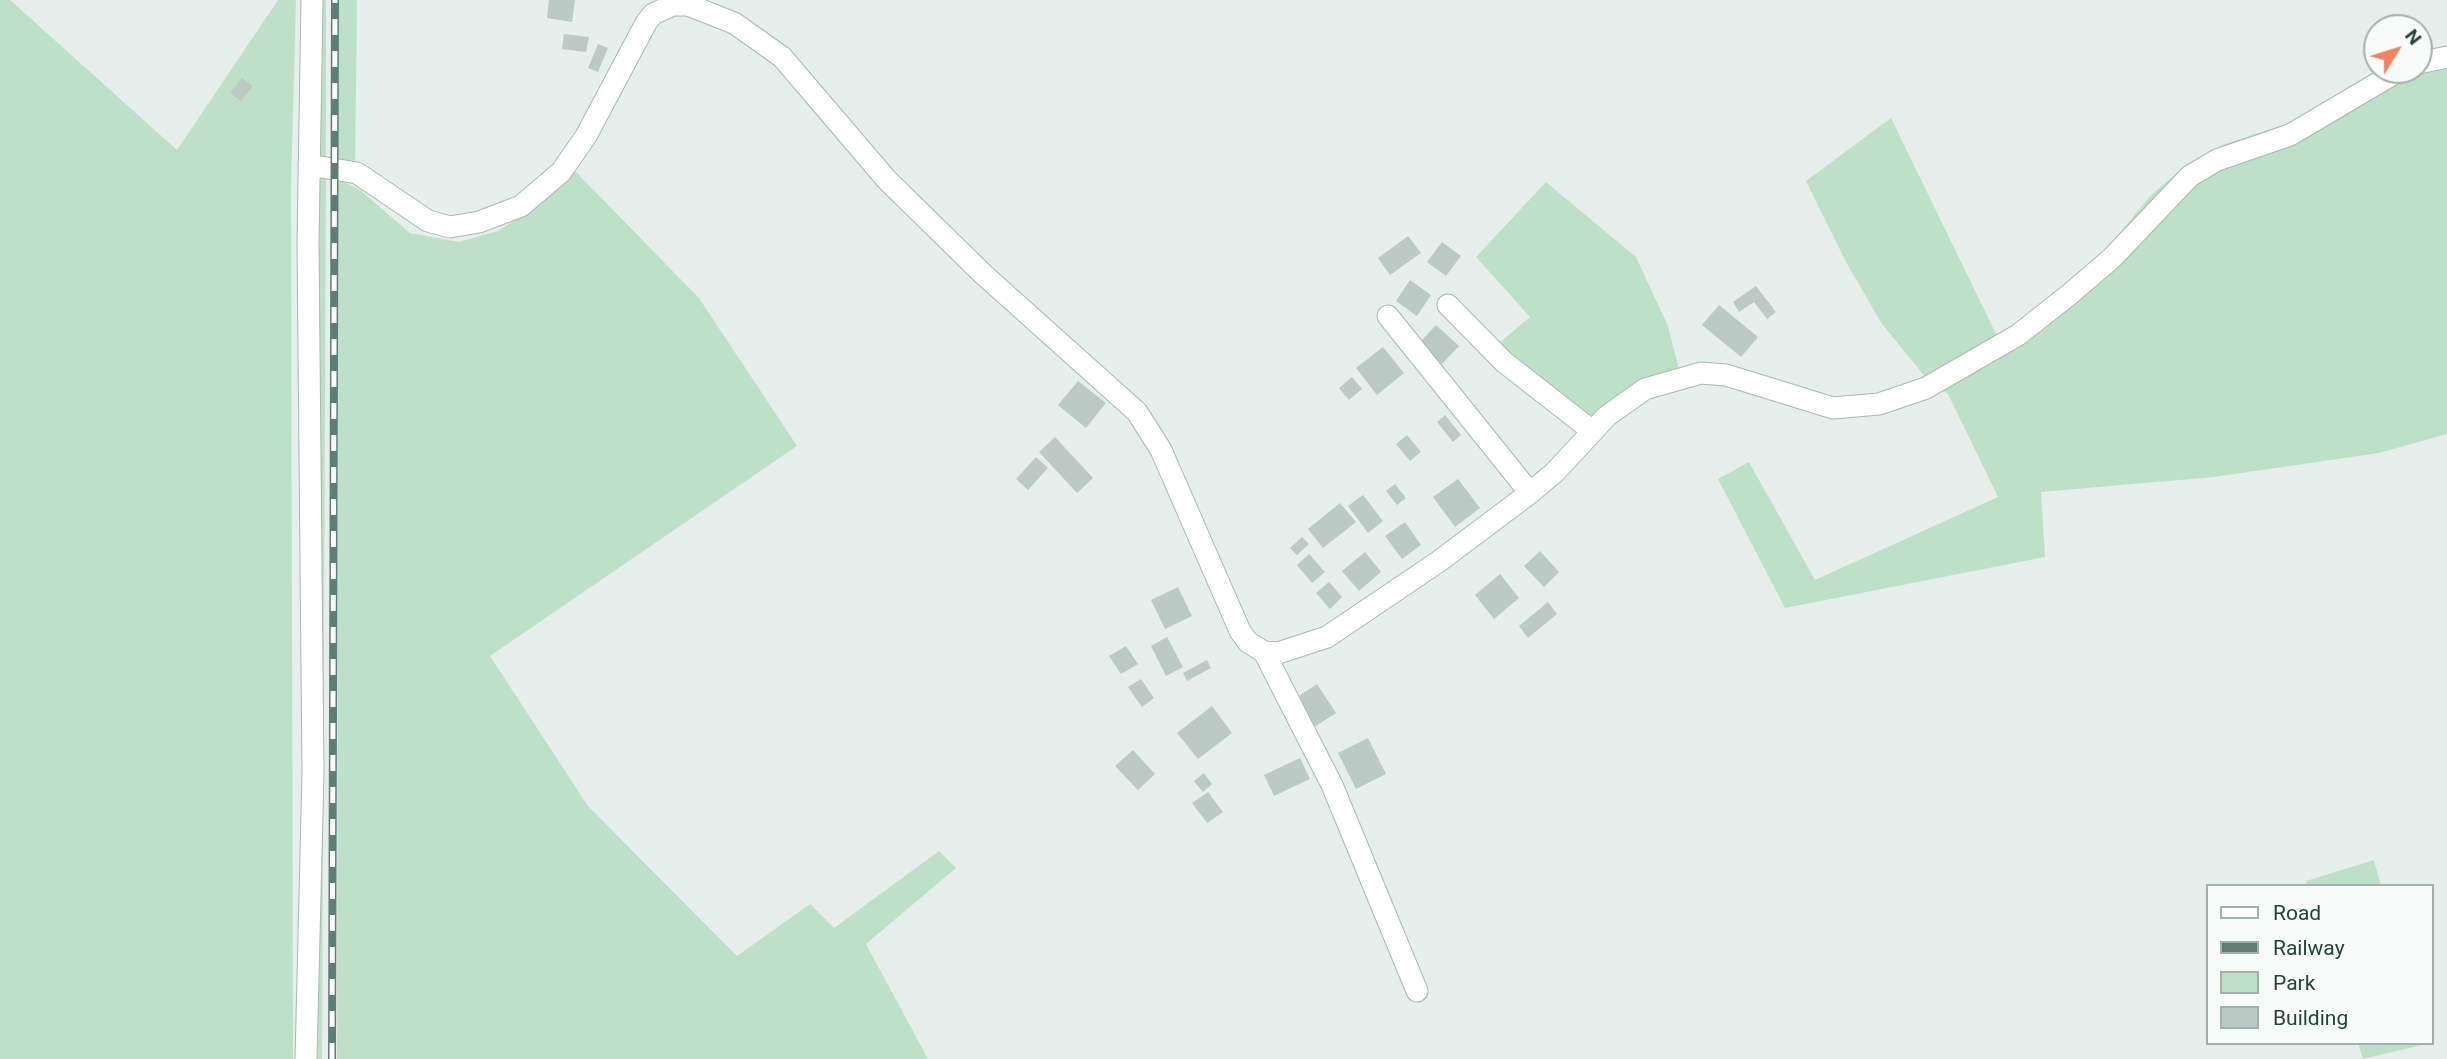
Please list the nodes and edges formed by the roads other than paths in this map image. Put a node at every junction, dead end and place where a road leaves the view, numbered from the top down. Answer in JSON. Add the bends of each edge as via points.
{"nodes":[{"id":1,"x":312,"y":0,"type":"edge"},
{"id":2,"x":2376,"y":84,"type":"edge"},
{"id":3,"x":309,"y":165,"type":"junction"},
{"id":4,"x":1448,"y":305,"type":"dead end"},
{"id":5,"x":1388,"y":316,"type":"dead end"},
{"id":6,"x":1591,"y":430,"type":"junction"},
{"id":7,"x":1530,"y":493,"type":"junction"},
{"id":8,"x":1264,"y":652,"type":"junction"},
{"id":9,"x":1416,"y":991,"type":"dead end"},
{"id":10,"x":306,"y":1059,"type":"edge"}],
"edges":[{"from":1,"to":3,"type":"street"},
{"from":2,"to":6,"type":"street","via":[[2290,135],[2217,160],[2190,176],[2112,258],[2070,294],[2018,335],[1926,388],[1879,404],[1833,408],[1756,383],[1701,373],[1645,389]]},
{"from":3,"to":8,"type":"street","via":[[357,173],[428,221],[450,227],[479,222],[521,206],[561,172],[653,14],[673,5],[688,5],[734,23],[782,57],[887,180],[983,274],[1137,412],[1161,450],[1230,613],[1248,642]]},
{"from":3,"to":10,"type":"street","via":[[313,773]]},
{"from":4,"to":6,"type":"street","via":[[1504,362]]},
{"from":5,"to":7,"type":"street"},
{"from":6,"to":7,"type":"street"},
{"from":7,"to":8,"type":"street","via":[[1335,631],[1293,650]]},
{"from":8,"to":9,"type":"street","via":[[1332,785]]}]}
